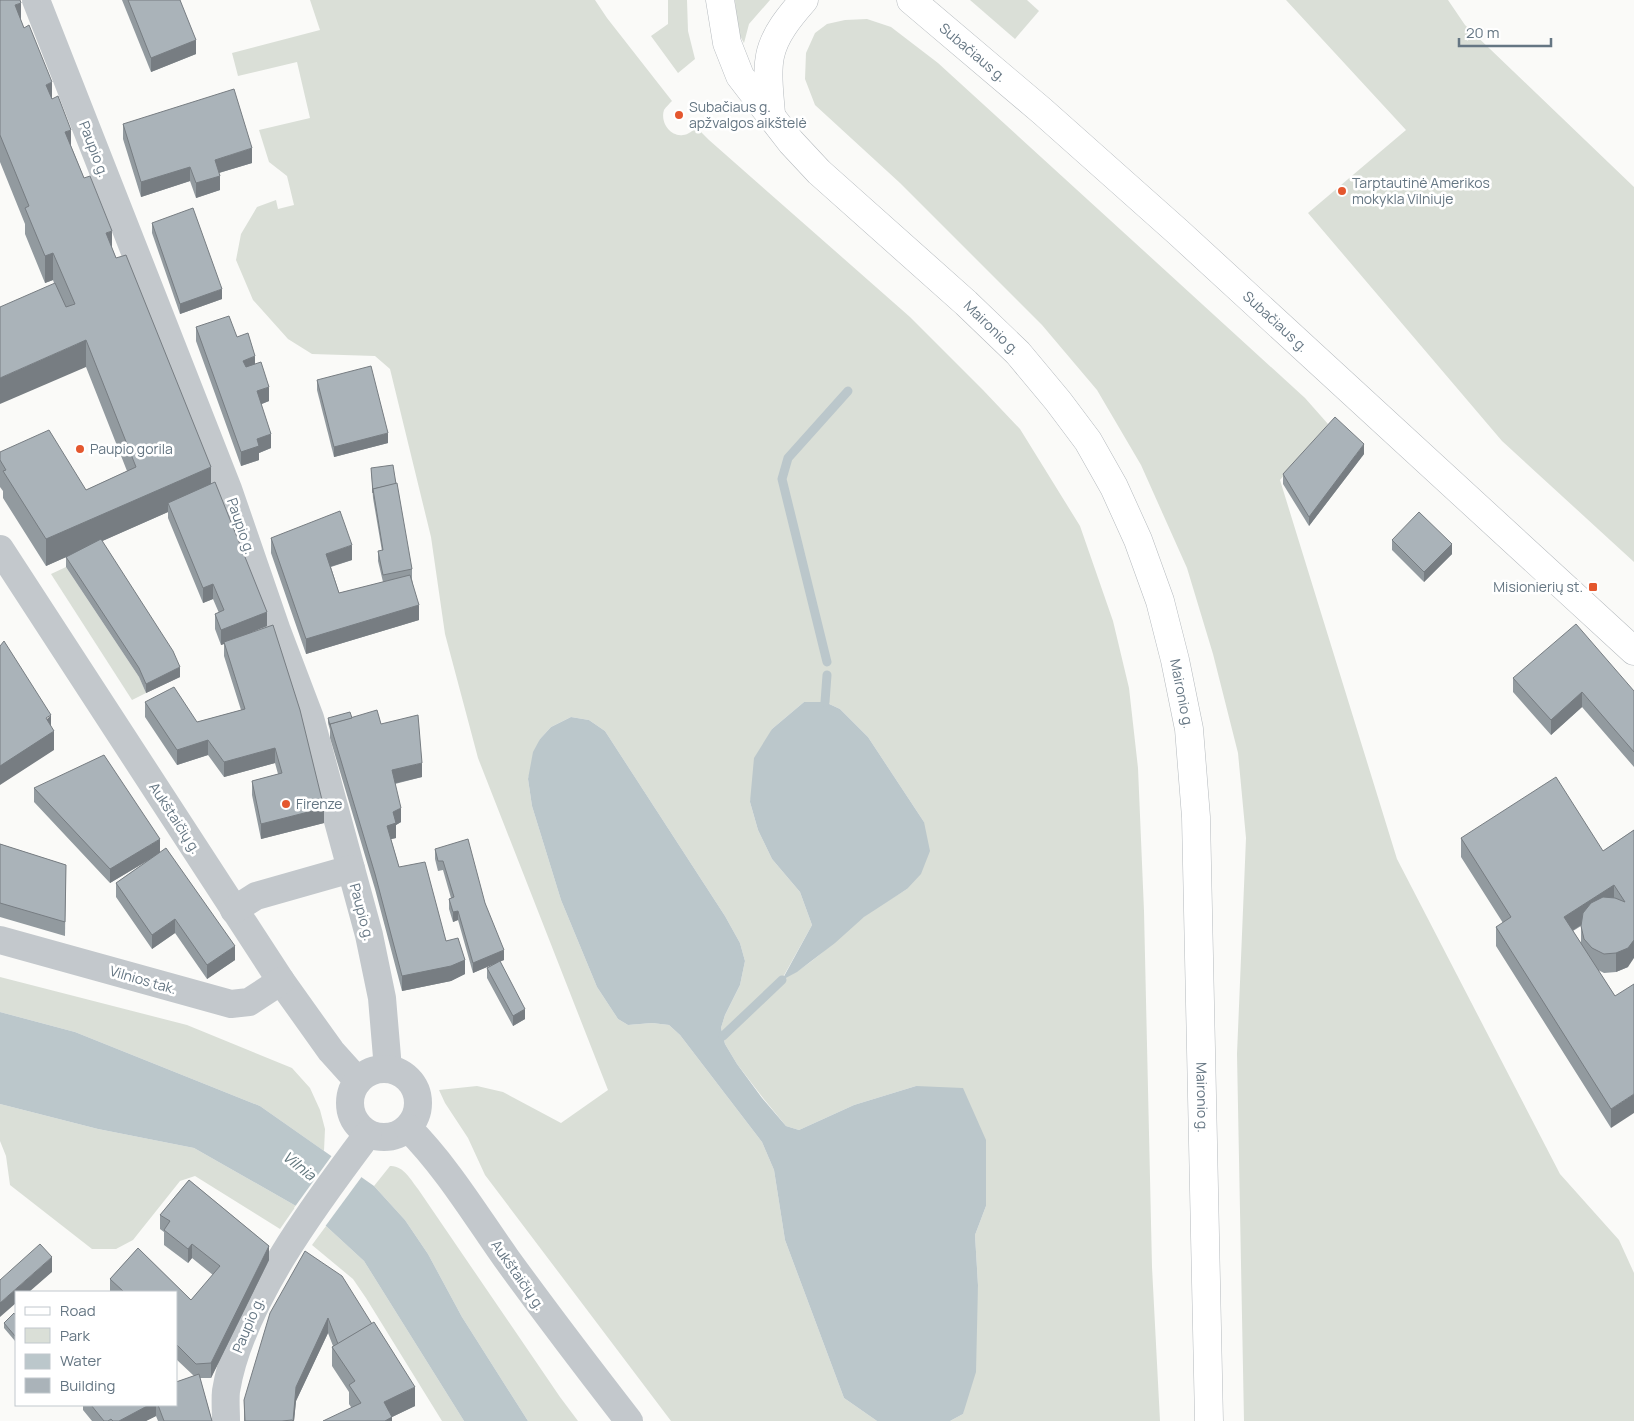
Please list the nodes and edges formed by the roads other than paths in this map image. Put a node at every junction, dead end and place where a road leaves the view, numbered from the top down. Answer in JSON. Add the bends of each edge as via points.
{"nodes":[{"id":1,"x":36,"y":0,"type":"edge"},
{"id":2,"x":720,"y":0,"type":"edge"},
{"id":3,"x":804,"y":0,"type":"edge"},
{"id":4,"x":911,"y":0,"type":"edge"},
{"id":5,"x":771,"y":115,"type":"junction"},
{"id":6,"x":0,"y":549,"type":"edge"},
{"id":7,"x":1634,"y":651,"type":"edge"},
{"id":8,"x":351,"y":869,"type":"junction"},
{"id":9,"x":234,"y":910,"type":"junction"},
{"id":10,"x":0,"y":940,"type":"edge"},
{"id":11,"x":281,"y":981,"type":"junction"},
{"id":12,"x":388,"y":1069,"type":"junction"},
{"id":13,"x":358,"y":1081,"type":"junction"},
{"id":14,"x":408,"y":1128,"type":"junction"},
{"id":15,"x":368,"y":1134,"type":"junction"},
{"id":16,"x":226,"y":1421,"type":"edge"},
{"id":17,"x":630,"y":1421,"type":"edge"},
{"id":18,"x":1209,"y":1421,"type":"edge"}],
"edges":[{"from":1,"to":8,"type":"street","name":"Paupio g.","via":[[228,489],[310,718]]},
{"from":2,"to":5,"type":"main road","name":"Maironio g.","via":[[727,44],[740,76]]},
{"from":3,"to":5,"type":"main road","via":[[778,35],[770,56]]},
{"from":4,"to":7,"type":"main road","name":"Subačiaus g.","via":[[1171,226]]},
{"from":5,"to":18,"type":"main road","name":"Maironio g.","via":[[819,172],[966,303],[1018,353],[1058,400],[1088,441],[1114,487],[1160,601],[1188,729],[1196,817]]},
{"from":6,"to":9,"type":"street","name":"Aukštaičių g."},
{"from":8,"to":9,"type":"street","via":[[256,896]]},
{"from":8,"to":12,"type":"street","name":"Paupio g.","via":[[382,998]]},
{"from":9,"to":11,"type":"street","name":"Aukštaičių g."},
{"from":10,"to":11,"type":"street","name":"Vilnios tak.","via":[[231,1004],[250,1002]]},
{"from":11,"to":13,"type":"street","name":"Aukštaičių g.","via":[[331,1051]]},
{"from":12,"to":13,"type":"street","via":[[366,1074]]},
{"from":12,"to":14,"type":"street","via":[[407,1078],[418,1097],[415,1119]]},
{"from":13,"to":15,"type":"street","via":[[353,1088],[350,1106],[355,1122]]},
{"from":14,"to":15,"type":"street","via":[[389,1137]]},
{"from":14,"to":17,"type":"street","name":"Aukštaičių g.","via":[[446,1172],[552,1321]]},
{"from":15,"to":16,"type":"street","name":"Paupio g.","via":[[295,1237],[260,1296],[232,1365],[226,1392]]}]}
